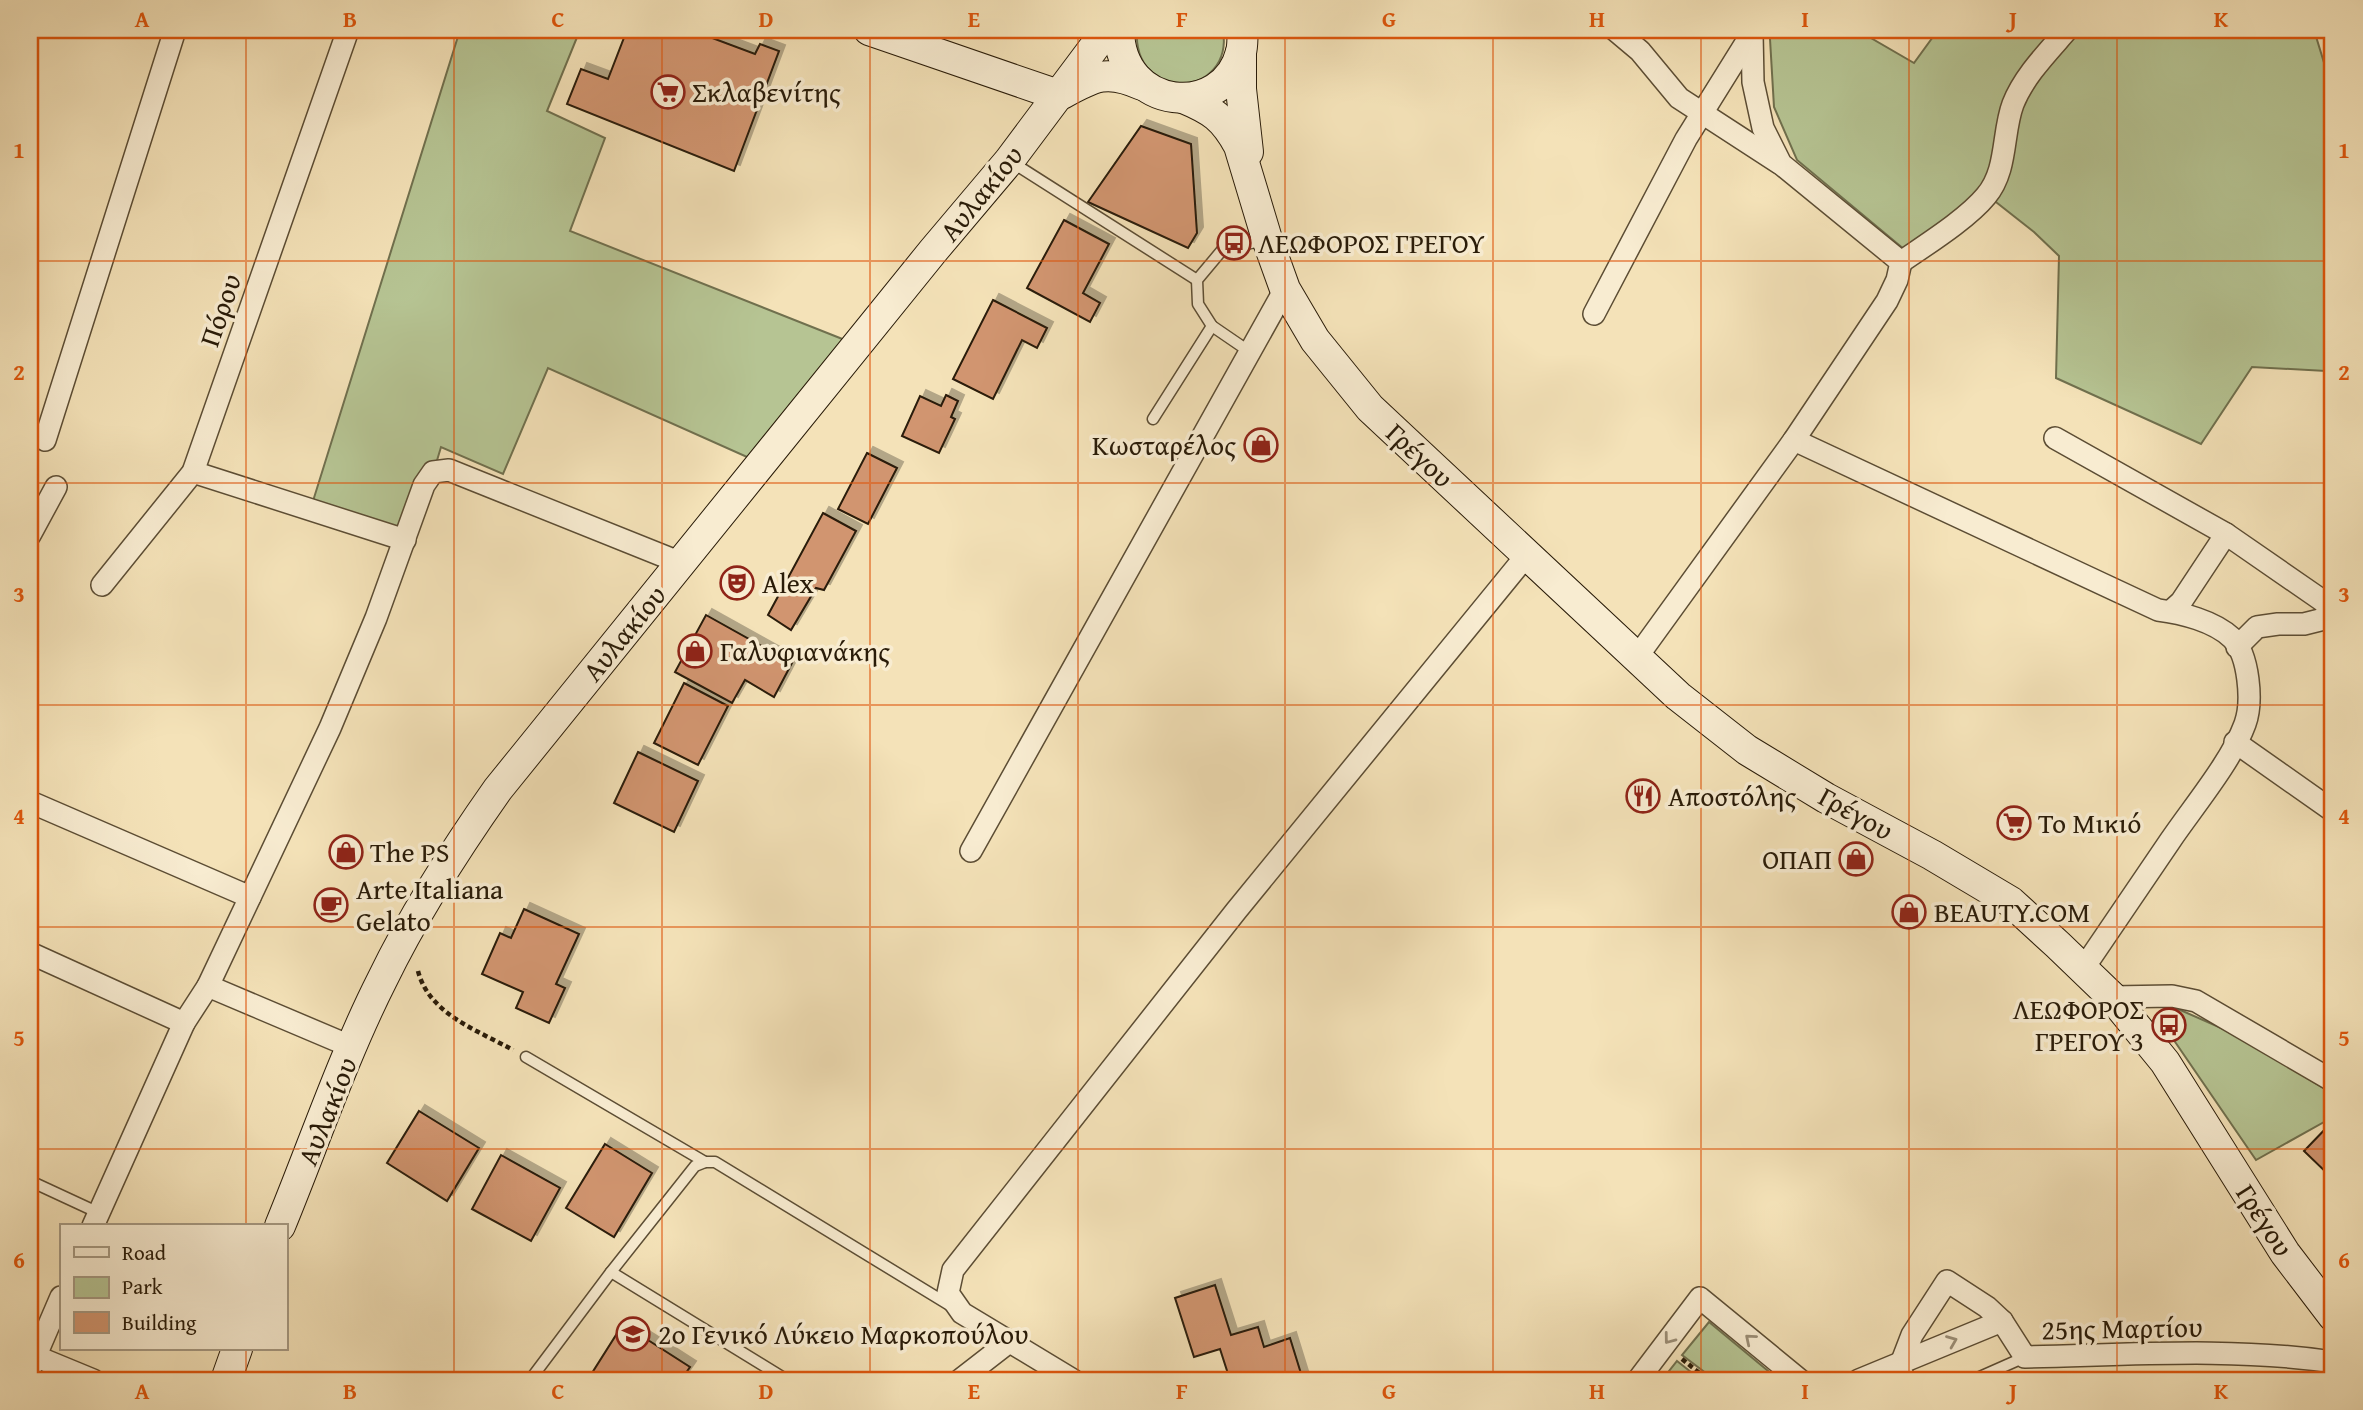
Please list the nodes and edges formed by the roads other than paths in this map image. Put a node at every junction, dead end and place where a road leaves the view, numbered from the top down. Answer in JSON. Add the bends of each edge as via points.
{"nodes":[{"id":1,"x":174,"y":30,"type":"edge"},
{"id":2,"x":348,"y":30,"type":"edge"},
{"id":3,"x":870,"y":30,"type":"edge"},
{"id":4,"x":1107,"y":30,"type":"edge"},
{"id":5,"x":1119,"y":30,"type":"edge"},
{"id":6,"x":1615,"y":30,"type":"edge"},
{"id":7,"x":2067,"y":30,"type":"edge"},
{"id":8,"x":1753,"y":31,"type":"edge"},
{"id":9,"x":1242,"y":41,"type":"edge"},
{"id":10,"x":1142,"y":85,"type":"junction"},
{"id":11,"x":1058,"y":95,"type":"junction"},
{"id":12,"x":1183,"y":98,"type":"junction"},
{"id":13,"x":1702,"y":114,"type":"junction"},
{"id":14,"x":1009,"y":161,"type":"junction"},
{"id":15,"x":1781,"y":164,"type":"junction"},
{"id":16,"x":1257,"y":201,"type":"junction"},
{"id":17,"x":1267,"y":239,"type":"junction"},
{"id":18,"x":1901,"y":262,"type":"junction"},
{"id":19,"x":1197,"y":280,"type":"junction"},
{"id":20,"x":1286,"y":289,"type":"junction"},
{"id":21,"x":1594,"y":314,"type":"dead end"},
{"id":22,"x":1212,"y":326,"type":"junction"},
{"id":23,"x":1250,"y":352,"type":"junction"},
{"id":24,"x":1153,"y":419,"type":"dead end"},
{"id":25,"x":2055,"y":438,"type":"dead end"},
{"id":26,"x":45,"y":440,"type":"dead end"},
{"id":27,"x":1794,"y":440,"type":"junction"},
{"id":28,"x":193,"y":472,"type":"junction"},
{"id":29,"x":55,"y":487,"type":"dead end"},
{"id":30,"x":2226,"y":534,"type":"junction"},
{"id":31,"x":30,"y":535,"type":"edge"},
{"id":32,"x":405,"y":540,"type":"junction"},
{"id":33,"x":1526,"y":556,"type":"junction"},
{"id":34,"x":681,"y":563,"type":"junction"},
{"id":35,"x":102,"y":585,"type":"dead end"},
{"id":36,"x":2333,"y":609,"type":"edge"},
{"id":37,"x":2171,"y":611,"type":"junction"},
{"id":38,"x":2237,"y":647,"type":"junction"},
{"id":39,"x":1637,"y":657,"type":"junction"},
{"id":40,"x":2235,"y":742,"type":"junction"},
{"id":41,"x":35,"y":804,"type":"dead end"},
{"id":42,"x":2333,"y":811,"type":"edge"},
{"id":43,"x":971,"y":851,"type":"dead end"},
{"id":44,"x":250,"y":897,"type":"junction"},
{"id":45,"x":30,"y":953,"type":"edge"},
{"id":46,"x":2083,"y":969,"type":"junction"},
{"id":47,"x":208,"y":986,"type":"junction"},
{"id":48,"x":2112,"y":997,"type":"junction"},
{"id":49,"x":184,"y":1024,"type":"junction"},
{"id":50,"x":352,"y":1047,"type":"junction"},
{"id":51,"x":526,"y":1057,"type":"road end"},
{"id":52,"x":2333,"y":1081,"type":"edge"},
{"id":53,"x":705,"y":1162,"type":"junction"},
{"id":54,"x":30,"y":1181,"type":"edge"},
{"id":55,"x":96,"y":1220,"type":"edge"},
{"id":56,"x":281,"y":1224,"type":"edge"},
{"id":57,"x":611,"y":1272,"type":"junction"},
{"id":58,"x":60,"y":1299,"type":"edge"},
{"id":59,"x":962,"y":1313,"type":"junction"},
{"id":60,"x":2333,"y":1316,"type":"edge"},
{"id":61,"x":2002,"y":1321,"type":"junction"},
{"id":62,"x":1009,"y":1342,"type":"junction"},
{"id":63,"x":237,"y":1350,"type":"edge"},
{"id":64,"x":2025,"y":1357,"type":"junction"},
{"id":65,"x":31,"y":1359,"type":"edge"},
{"id":66,"x":2333,"y":1362,"type":"edge"},
{"id":67,"x":1907,"y":1371,"type":"edge"},
{"id":68,"x":93,"y":1380,"type":"edge"},
{"id":69,"x":226,"y":1380,"type":"edge"},
{"id":70,"x":530,"y":1380,"type":"edge"},
{"id":71,"x":787,"y":1380,"type":"edge"},
{"id":72,"x":960,"y":1380,"type":"edge"},
{"id":73,"x":1073,"y":1380,"type":"edge"},
{"id":74,"x":1638,"y":1380,"type":"edge"},
{"id":75,"x":1800,"y":1380,"type":"edge"},
{"id":76,"x":1859,"y":1380,"type":"edge"},
{"id":77,"x":1973,"y":1380,"type":"edge"}],
"edges":[{"from":1,"to":26,"type":"street"},
{"from":2,"to":28,"type":"street","name":"Πόρου"},
{"from":3,"to":11,"type":"main road"},
{"from":4,"to":11,"type":"main road","name":"Αυλακίου"},
{"from":5,"to":10,"type":"main road","via":[[1119,48]]},
{"from":6,"to":13,"type":"street","via":[[1640,51],[1678,98]]},
{"from":7,"to":18,"type":"street","via":[[2031,72],[2013,104],[1998,177],[1987,195]]},
{"from":8,"to":13,"type":"street"},
{"from":8,"to":15,"type":"street","via":[[1753,82],[1763,128]]},
{"from":9,"to":12,"type":"main road","via":[[1233,70],[1220,85]]},
{"from":9,"to":16,"type":"main road","name":"Γρέγου","via":[[1244,118]]},
{"from":10,"to":11,"type":"main road","name":"Αυλακίου","via":[[1127,78],[1092,77]]},
{"from":10,"to":12,"type":"main road","name":"Αυλακίου"},
{"from":11,"to":14,"type":"main road","name":"Αυλακίου"},
{"from":12,"to":16,"type":"main road","name":"Γρέγου","via":[[1224,122],[1239,146]]},
{"from":13,"to":15,"type":"street"},
{"from":13,"to":21,"type":"street"},
{"from":14,"to":19,"type":"lane"},
{"from":14,"to":34,"type":"main road","name":"Αυλακίου"},
{"from":15,"to":18,"type":"street"},
{"from":16,"to":17,"type":"main road","name":"Γρέγου"},
{"from":17,"to":19,"type":"lane","via":[[1223,249]]},
{"from":17,"to":20,"type":"main road","name":"Γρέγου"},
{"from":18,"to":27,"type":"street","via":[[1887,301]]},
{"from":19,"to":22,"type":"lane","via":[[1198,304]]},
{"from":20,"to":23,"type":"street"},
{"from":20,"to":33,"type":"main road","name":"Γρέγου","via":[[1315,340],[1370,408]]},
{"from":22,"to":23,"type":"lane"},
{"from":22,"to":24,"type":"lane"},
{"from":23,"to":43,"type":"street"},
{"from":25,"to":30,"type":"street"},
{"from":27,"to":37,"type":"street","via":[[2158,610]]},
{"from":27,"to":39,"type":"street"},
{"from":28,"to":32,"type":"street"},
{"from":28,"to":35,"type":"street","name":"Πόρου"},
{"from":29,"to":31,"type":"street"},
{"from":30,"to":36,"type":"street"},
{"from":30,"to":37,"type":"street"},
{"from":32,"to":34,"type":"street","via":[[424,485],[433,472],[449,470]]},
{"from":32,"to":44,"type":"street","via":[[330,728]]},
{"from":33,"to":39,"type":"main road","name":"Γρέγου"},
{"from":33,"to":59,"type":"street","via":[[1236,911],[953,1270],[948,1293]]},
{"from":34,"to":50,"type":"main road","name":"Αυλακίου","via":[[498,789],[456,848],[408,928]]},
{"from":36,"to":38,"type":"street","via":[[2320,621],[2257,627]]},
{"from":37,"to":38,"type":"street","via":[[2218,627]]},
{"from":38,"to":40,"type":"street","via":[[2250,687],[2245,723]]},
{"from":39,"to":46,"type":"main road","name":"Γρέγου","via":[[1746,751],[2011,902]]},
{"from":40,"to":42,"type":"street"},
{"from":40,"to":46,"type":"street"},
{"from":41,"to":44,"type":"street"},
{"from":44,"to":47,"type":"street"},
{"from":45,"to":49,"type":"street"},
{"from":46,"to":48,"type":"main road","name":"Γρέγου"},
{"from":47,"to":49,"type":"street"},
{"from":47,"to":50,"type":"street"},
{"from":48,"to":52,"type":"street","via":[[2172,996],[2196,1002]]},
{"from":48,"to":60,"type":"main road","name":"Γρέγου","via":[[2165,1062],[2285,1253]]},
{"from":49,"to":55,"type":"street"},
{"from":50,"to":56,"type":"main road","name":"Αυλακίου"},
{"from":51,"to":53,"type":"lane"},
{"from":53,"to":57,"type":"lane","via":[[695,1166]]},
{"from":53,"to":59,"type":"lane","via":[[715,1162]]},
{"from":54,"to":55,"type":"lane"},
{"from":57,"to":70,"type":"lane"},
{"from":57,"to":71,"type":"lane"},
{"from":58,"to":65,"type":"street"},
{"from":59,"to":62,"type":"street"},
{"from":61,"to":64,"type":"street","name":"25ης Μαρτίου"},
{"from":67,"to":61,"type":"street","name":"25ης Μαρτίου","one_way":true},
{"from":61,"to":67,"type":"street","via":[[1947,1281],[1912,1335]]},
{"from":62,"to":72,"type":"street"},
{"from":62,"to":73,"type":"street"},
{"from":63,"to":69,"type":"main road"},
{"from":64,"to":66,"type":"street","name":"25ης Μαρτίου","via":[[2190,1353],[2297,1356]]},
{"from":64,"to":77,"type":"lane"},
{"from":65,"to":68,"type":"street"},
{"from":67,"to":76,"type":"street","name":"25ης Μαρτίου"},
{"from":75,"to":74,"type":"street","one_way":true,"via":[[1700,1298]]}]}
